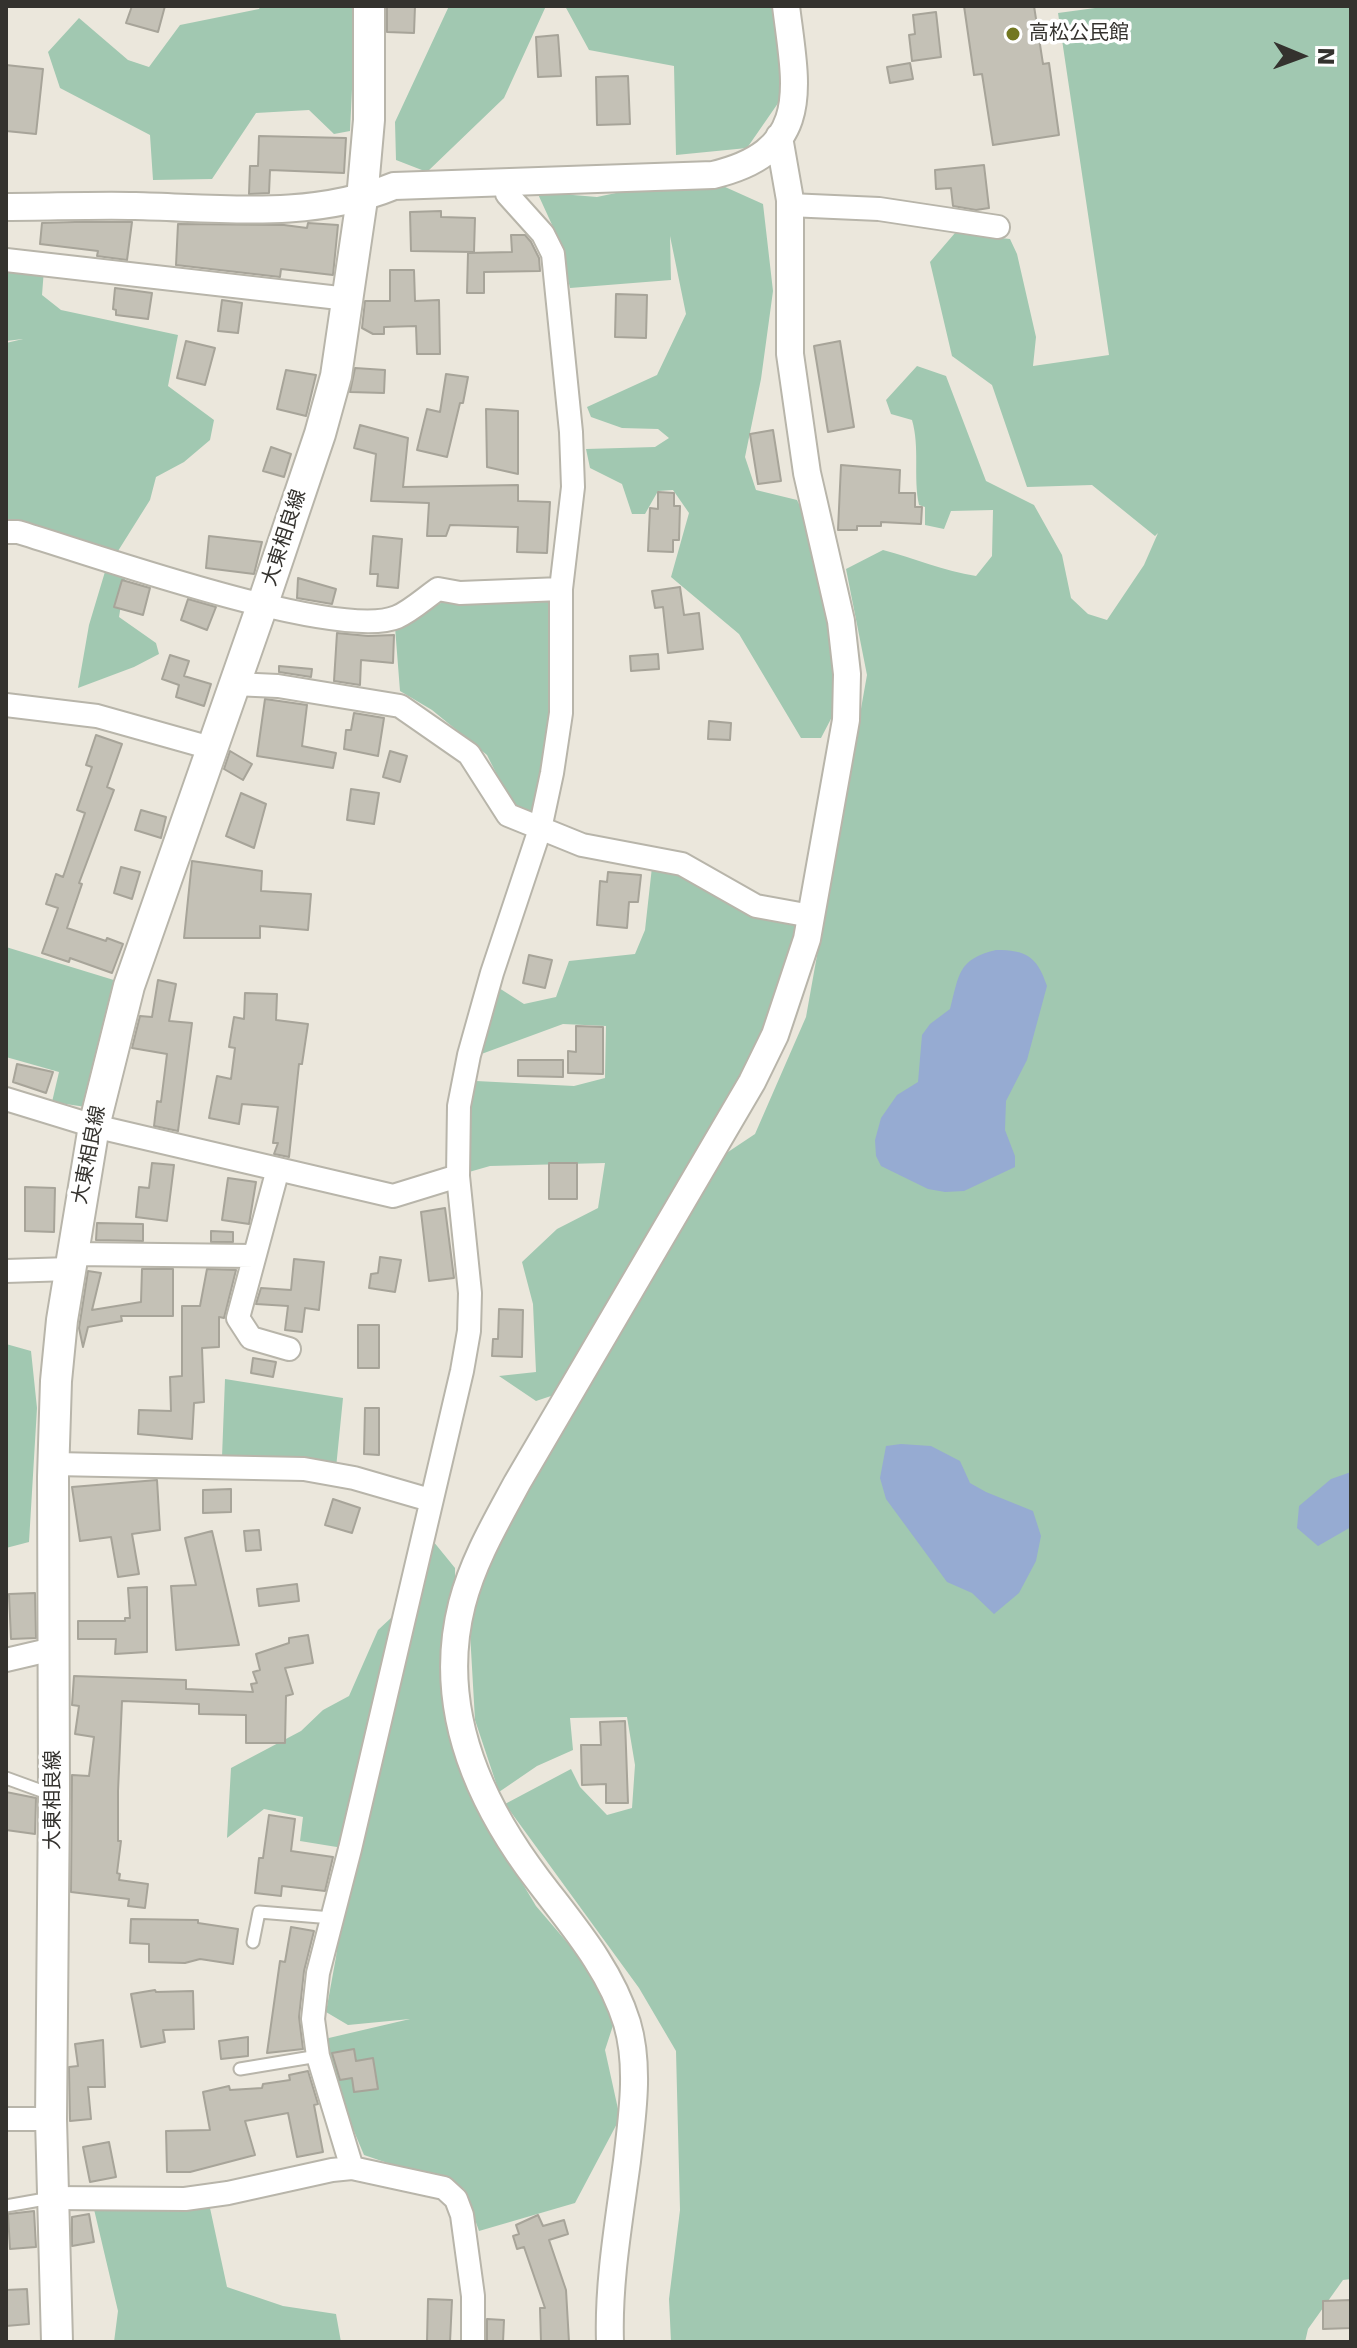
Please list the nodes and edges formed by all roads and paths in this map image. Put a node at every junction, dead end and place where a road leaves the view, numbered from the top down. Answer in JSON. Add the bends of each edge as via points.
{"nodes":[{"id":1,"x":369,"y":6,"type":"edge"},
{"id":2,"x":786,"y":6,"type":"edge"},
{"id":3,"x":779,"y":137,"type":"junction"},
{"id":4,"x":506,"y":182,"type":"junction"},
{"id":5,"x":362,"y":199,"type":"junction"},
{"id":6,"x":789,"y":205,"type":"junction"},
{"id":7,"x":6,"y":207,"type":"edge"},
{"id":8,"x":998,"y":227,"type":"dead end"},
{"id":9,"x":6,"y":260,"type":"edge"},
{"id":10,"x":348,"y":299,"type":"junction"},
{"id":11,"x":6,"y":532,"type":"edge"},
{"id":12,"x":561,"y":589,"type":"junction"},
{"id":13,"x":262,"y":606,"type":"junction"},
{"id":14,"x":234,"y":684,"type":"junction"},
{"id":15,"x":6,"y":705,"type":"edge"},
{"id":16,"x":211,"y":748,"type":"junction"},
{"id":17,"x":540,"y":829,"type":"junction"},
{"id":18,"x":811,"y":916,"type":"junction"},
{"id":19,"x":6,"y":1099,"type":"edge"},
{"id":20,"x":94,"y":1126,"type":"junction"},
{"id":21,"x":278,"y":1169,"type":"junction"},
{"id":22,"x":458,"y":1176,"type":"junction"},
{"id":23,"x":254,"y":1256,"type":"junction"},
{"id":24,"x":71,"y":1262,"type":"junction"},
{"id":25,"x":6,"y":1271,"type":"edge"},
{"id":26,"x":289,"y":1349,"type":"dead end"},
{"id":27,"x":54,"y":1464,"type":"junction"},
{"id":28,"x":430,"y":1500,"type":"junction"},
{"id":29,"x":53,"y":1649,"type":"junction"},
{"id":30,"x":6,"y":1660,"type":"edge"},
{"id":31,"x":6,"y":1778,"type":"edge"},
{"id":32,"x":54,"y":1796,"type":"junction"},
{"id":33,"x":332,"y":1918,"type":"junction"},
{"id":34,"x":253,"y":1942,"type":"dead end"},
{"id":35,"x":318,"y":2056,"type":"junction"},
{"id":36,"x":240,"y":2069,"type":"dead end"},
{"id":37,"x":6,"y":2119,"type":"edge"},
{"id":38,"x":51,"y":2119,"type":"junction"},
{"id":39,"x":352,"y":2168,"type":"junction"},
{"id":40,"x":52,"y":2198,"type":"junction"},
{"id":41,"x":6,"y":2206,"type":"edge"},
{"id":42,"x":57,"y":2342,"type":"edge"},
{"id":43,"x":473,"y":2342,"type":"edge"},
{"id":44,"x":610,"y":2342,"type":"edge"}],
"edges":[{"from":1,"to":5,"type":"main road","name":"大東相良線","via":[[369,120]]},
{"from":2,"to":3,"type":"street","via":[[795,79],[793,112]]},
{"from":3,"to":4,"type":"street","via":[[767,152],[741,168],[713,175]]},
{"from":3,"to":6,"type":"street"},
{"from":4,"to":5,"type":"street","via":[[394,186]]},
{"from":4,"to":12,"type":"street","via":[[507,194],[543,234],[553,254],[573,487]]},
{"from":5,"to":7,"type":"street","via":[[276,211]]},
{"from":5,"to":10,"type":"main road","name":"大東相良線"},
{"from":6,"to":8,"type":"street","via":[[879,209]]},
{"from":6,"to":18,"type":"street","via":[[790,354],[796,406],[841,621],[847,674],[846,720]]},
{"from":9,"to":10,"type":"street"},
{"from":10,"to":13,"type":"main road","name":"大東相良線","via":[[320,434]]},
{"from":11,"to":13,"type":"street"},
{"from":12,"to":13,"type":"street","via":[[438,589],[397,617],[366,622]]},
{"from":12,"to":17,"type":"street","via":[[561,713]]},
{"from":13,"to":14,"type":"main road","name":"大東相良線"},
{"from":14,"to":16,"type":"main road","name":"大東相良線"},
{"from":14,"to":17,"type":"street","via":[[400,706],[469,754],[508,815]]},
{"from":15,"to":16,"type":"street","via":[[97,716]]},
{"from":16,"to":20,"type":"main road","name":"大東相良線","via":[[129,986]]},
{"from":17,"to":18,"type":"street","via":[[582,845],[682,864],[756,906]]},
{"from":17,"to":22,"type":"street","via":[[469,1055],[459,1106]]},
{"from":18,"to":44,"type":"street","via":[[791,990],[764,1058],[481,1551],[462,1604],[455,1646],[459,1725],[484,1795],[501,1827],[606,1973],[628,2024],[634,2063],[631,2123],[613,2263]]},
{"from":19,"to":20,"type":"street"},
{"from":20,"to":21,"type":"street"},
{"from":20,"to":24,"type":"main road","name":"大東相良線"},
{"from":21,"to":22,"type":"street","via":[[393,1196]]},
{"from":21,"to":23,"type":"street"},
{"from":22,"to":28,"type":"street","via":[[469,1331]]},
{"from":23,"to":24,"type":"street"},
{"from":23,"to":26,"type":"street","via":[[238,1318],[251,1338]]},
{"from":24,"to":25,"type":"street"},
{"from":24,"to":27,"type":"main road","name":"大東相良線","via":[[56,1381]]},
{"from":27,"to":28,"type":"street","via":[[304,1469]]},
{"from":27,"to":29,"type":"main road","name":"大東相良線"},
{"from":28,"to":33,"type":"street"},
{"from":29,"to":30,"type":"street"},
{"from":29,"to":32,"type":"main road","name":"大東相良線"},
{"from":31,"to":32,"type":"lane"},
{"from":32,"to":38,"type":"main road","name":"大東相良線"},
{"from":33,"to":34,"type":"lane","via":[[259,1912]]},
{"from":33,"to":35,"type":"street","via":[[313,2019]]},
{"from":35,"to":36,"type":"lane"},
{"from":35,"to":39,"type":"street"},
{"from":37,"to":38,"type":"street"},
{"from":38,"to":40,"type":"main road","name":"大東相良線"},
{"from":39,"to":40,"type":"street","via":[[185,2199]]},
{"from":39,"to":43,"type":"street","via":[[444,2188],[456,2199],[473,2296]]},
{"from":40,"to":41,"type":"lane"},
{"from":40,"to":42,"type":"main road","name":"大東相良線"}]}
